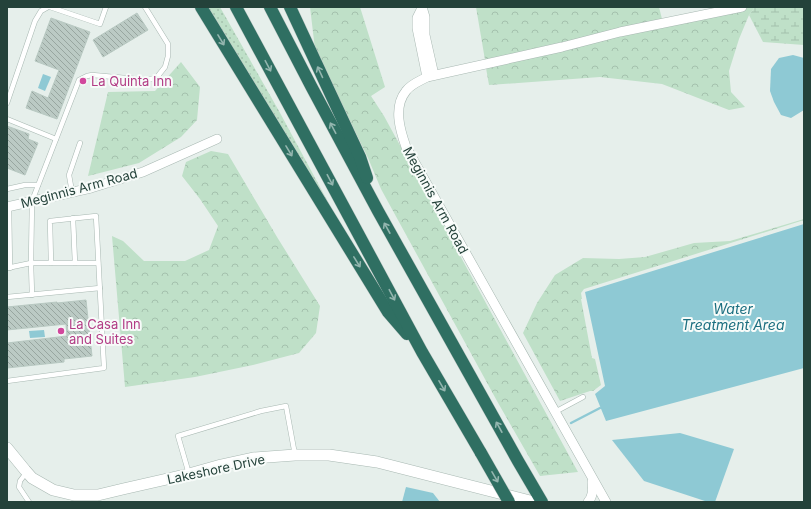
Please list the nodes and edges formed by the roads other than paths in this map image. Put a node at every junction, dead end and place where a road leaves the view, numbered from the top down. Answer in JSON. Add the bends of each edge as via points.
{"nodes":[{"id":1,"x":49,"y":7,"type":"edge"},
{"id":2,"x":106,"y":7,"type":"edge"},
{"id":3,"x":145,"y":7,"type":"edge"},
{"id":4,"x":201,"y":7,"type":"edge"},
{"id":5,"x":236,"y":7,"type":"edge"},
{"id":6,"x":270,"y":7,"type":"edge"},
{"id":7,"x":290,"y":7,"type":"edge"},
{"id":8,"x":422,"y":7,"type":"edge"},
{"id":9,"x":742,"y":7,"type":"edge"},
{"id":10,"x":431,"y":76,"type":"junction"},
{"id":11,"x":7,"y":103,"type":"edge"},
{"id":12,"x":7,"y":119,"type":"edge"},
{"id":13,"x":56,"y":139,"type":"junction"},
{"id":14,"x":217,"y":139,"type":"dead end"},
{"id":15,"x":80,"y":143,"type":"dead end"},
{"id":16,"x":38,"y":185,"type":"junction"},
{"id":17,"x":7,"y":189,"type":"edge"},
{"id":18,"x":72,"y":192,"type":"junction"},
{"id":19,"x":32,"y":202,"type":"junction"},
{"id":20,"x":8,"y":207,"type":"edge"},
{"id":21,"x":378,"y":211,"type":"junction"},
{"id":22,"x":73,"y":218,"type":"junction"},
{"id":23,"x":8,"y":228,"type":"edge"},
{"id":24,"x":31,"y":263,"type":"junction"},
{"id":25,"x":51,"y":263,"type":"junction"},
{"id":26,"x":75,"y":263,"type":"junction"},
{"id":27,"x":98,"y":263,"type":"junction"},
{"id":28,"x":9,"y":268,"type":"edge"},
{"id":29,"x":100,"y":288,"type":"junction"},
{"id":30,"x":32,"y":294,"type":"junction"},
{"id":31,"x":7,"y":297,"type":"edge"},
{"id":32,"x":422,"y":352,"type":"junction"},
{"id":33,"x":7,"y":381,"type":"edge"},
{"id":34,"x":583,"y":397,"type":"dead end"},
{"id":35,"x":555,"y":412,"type":"junction"},
{"id":36,"x":7,"y":448,"type":"edge"},
{"id":37,"x":295,"y":456,"type":"junction"},
{"id":38,"x":27,"y":472,"type":"junction"},
{"id":39,"x":189,"y":474,"type":"junction"},
{"id":40,"x":592,"y":478,"type":"junction"},
{"id":41,"x":29,"y":502,"type":"edge"},
{"id":42,"x":509,"y":502,"type":"edge"},
{"id":43,"x":534,"y":502,"type":"edge"},
{"id":44,"x":542,"y":502,"type":"edge"},
{"id":45,"x":588,"y":502,"type":"edge"},
{"id":46,"x":606,"y":502,"type":"edge"}],
"edges":[{"from":1,"to":2,"type":"lane","via":[[100,24]]},
{"from":1,"to":11,"type":"lane","via":[[41,12],[36,21]]},
{"from":3,"to":13,"type":"lane","via":[[168,44],[165,68],[157,77],[148,80],[92,75],[79,80]]},
{"from":4,"to":32,"type":"highway","one_way":true,"via":[[388,312]]},
{"from":5,"to":32,"type":"highway","one_way":true},
{"from":21,"to":6,"type":"highway","one_way":true},
{"from":21,"to":7,"type":"highway","one_way":true,"via":[[360,157]]},
{"from":8,"to":10,"type":"street","via":[[417,18],[417,28]]},
{"from":9,"to":10,"type":"street","name":"Meginnis Arm Road","via":[[620,32]]},
{"from":10,"to":35,"type":"street","name":"Meginnis Arm Road","via":[[412,85],[403,95],[399,113],[406,147]]},
{"from":12,"to":13,"type":"lane"},
{"from":13,"to":16,"type":"lane"},
{"from":14,"to":18,"type":"street","name":"Meginnis Arm Road","via":[[142,172]]},
{"from":15,"to":18,"type":"lane","via":[[69,175]]},
{"from":16,"to":17,"type":"lane"},
{"from":16,"to":19,"type":"lane"},
{"from":18,"to":19,"type":"street","name":"Meginnis Arm Road"},
{"from":19,"to":20,"type":"street","name":"Meginnis Arm Road"},
{"from":19,"to":24,"type":"lane"},
{"from":20,"to":23,"type":"lane"},
{"from":44,"to":21,"type":"highway","one_way":true},
{"from":22,"to":25,"type":"lane","via":[[50,221]]},
{"from":22,"to":26,"type":"lane"},
{"from":22,"to":27,"type":"lane","via":[[96,216]]},
{"from":23,"to":28,"type":"lane"},
{"from":24,"to":25,"type":"lane"},
{"from":24,"to":28,"type":"lane"},
{"from":24,"to":30,"type":"lane"},
{"from":25,"to":26,"type":"lane"},
{"from":26,"to":27,"type":"lane"},
{"from":27,"to":29,"type":"lane"},
{"from":29,"to":30,"type":"lane"},
{"from":29,"to":33,"type":"lane","via":[[104,368]]},
{"from":30,"to":31,"type":"lane"},
{"from":32,"to":42,"type":"highway","one_way":true,"bridge":true},
{"from":34,"to":35,"type":"lane"},
{"from":35,"to":40,"type":"street","name":"Meginnis Arm Road"},
{"from":36,"to":38,"type":"street","name":"Lakeshore Drive"},
{"from":37,"to":39,"type":"street","name":"Lakeshore Drive","via":[[253,458]]},
{"from":37,"to":39,"type":"lane","via":[[286,406],[178,436]]},
{"from":37,"to":43,"type":"street","name":"Lakeshore Drive","via":[[329,455],[377,462]]},
{"from":38,"to":39,"type":"street","name":"Lakeshore Drive","via":[[32,478],[53,490],[74,495],[98,494]]},
{"from":38,"to":41,"type":"lane","via":[[19,487]]},
{"from":40,"to":45,"type":"street","via":[[594,491]]},
{"from":40,"to":46,"type":"street","name":"Meginnis Arm Road"}]}
